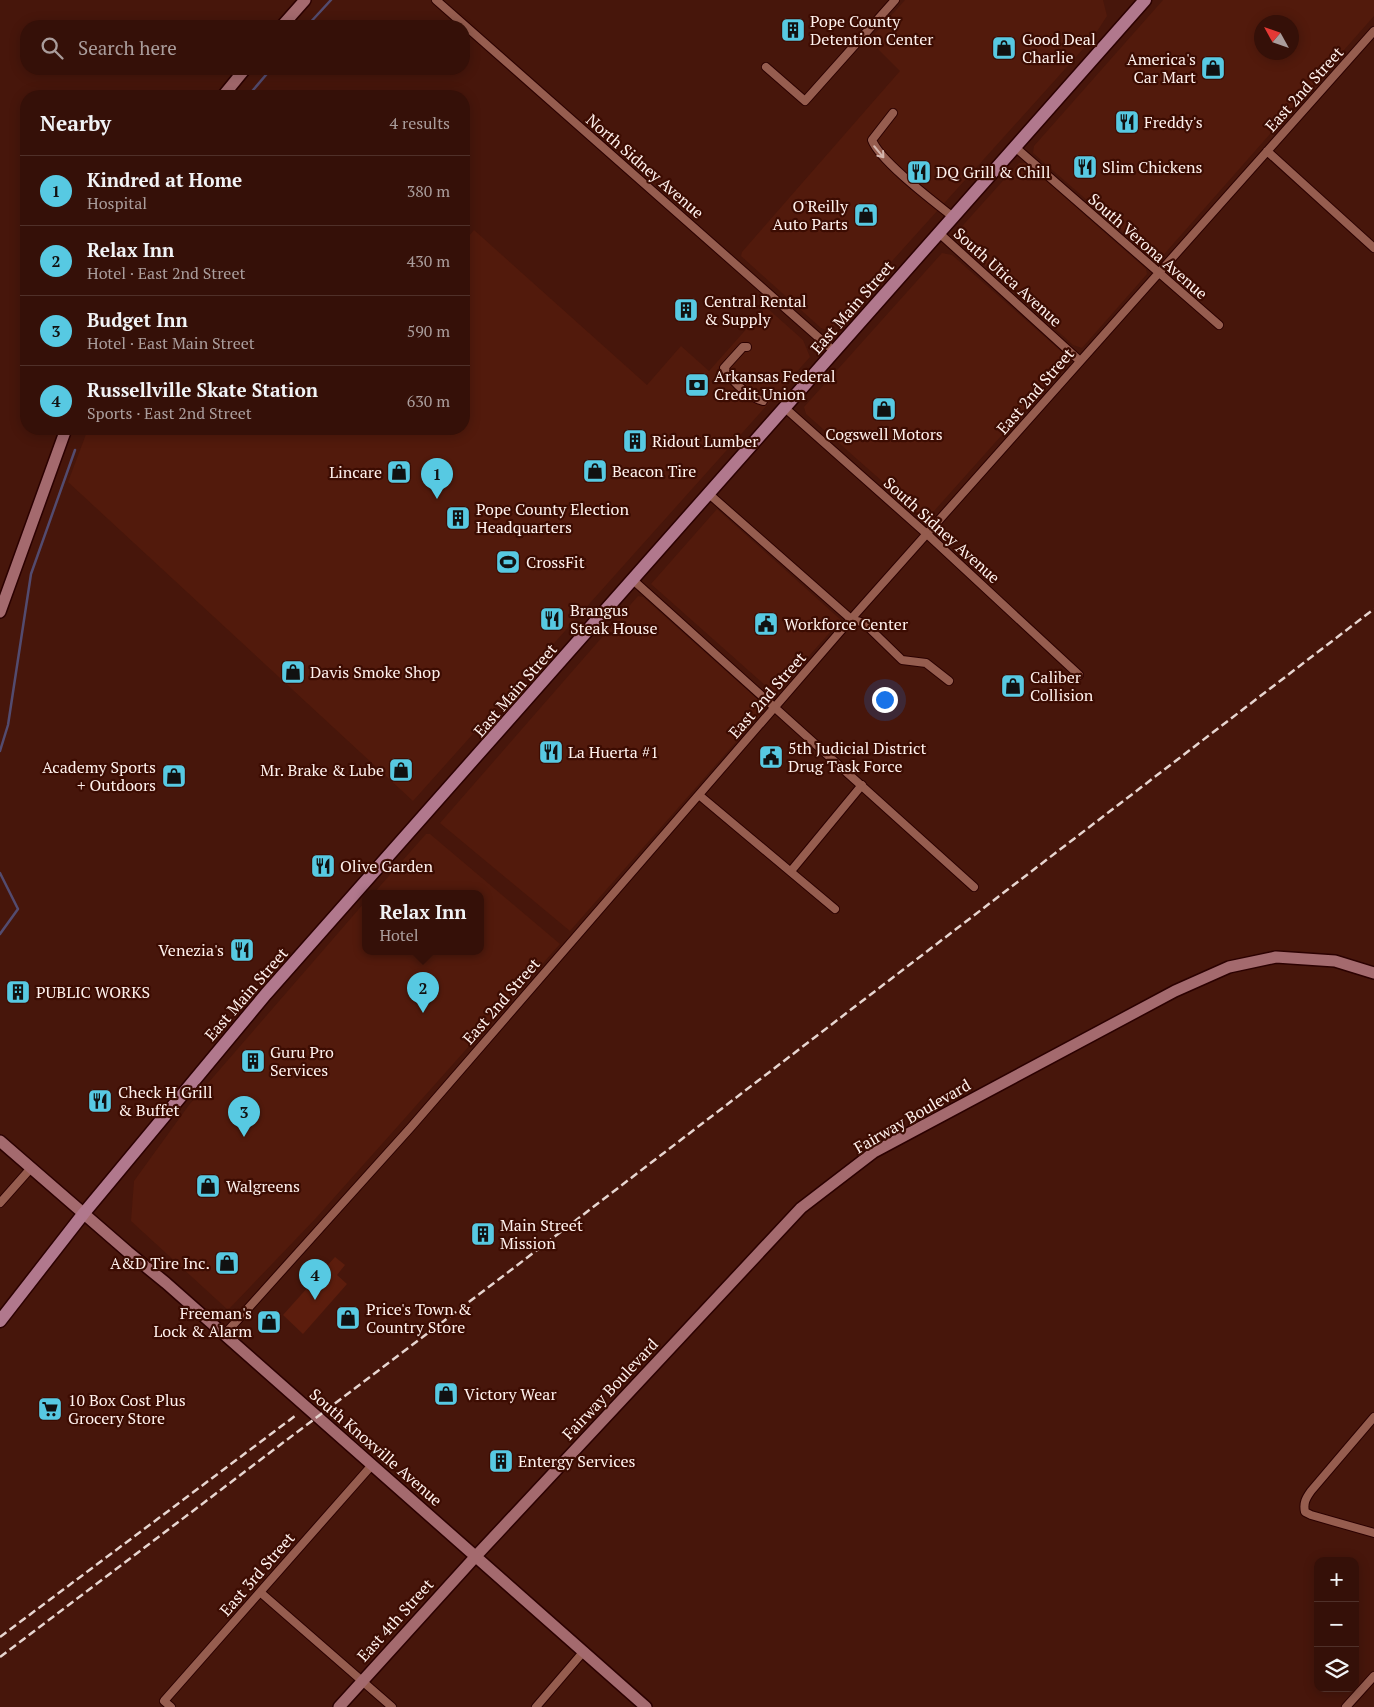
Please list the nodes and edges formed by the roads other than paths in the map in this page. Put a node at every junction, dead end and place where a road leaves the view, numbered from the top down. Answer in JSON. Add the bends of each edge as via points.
{"nodes":[{"id":1,"x":306,"y":0,"type":"edge"},
{"id":2,"x":436,"y":0,"type":"edge"},
{"id":3,"x":895,"y":0,"type":"edge"},
{"id":4,"x":1138,"y":2,"type":"edge"},
{"id":5,"x":288,"y":20,"type":"edge"},
{"id":6,"x":459,"y":20,"type":"edge"},
{"id":7,"x":470,"y":30,"type":"edge"},
{"id":8,"x":1374,"y":31,"type":"edge"},
{"id":9,"x":766,"y":67,"type":"dead end"},
{"id":10,"x":240,"y":75,"type":"edge"},
{"id":11,"x":228,"y":90,"type":"edge"},
{"id":12,"x":892,"y":113,"type":"dead end"},
{"id":13,"x":1015,"y":147,"type":"junction"},
{"id":14,"x":1267,"y":151,"type":"junction"},
{"id":15,"x":953,"y":218,"type":"junction"},
{"id":16,"x":939,"y":233,"type":"junction"},
{"id":17,"x":1374,"y":248,"type":"edge"},
{"id":18,"x":1158,"y":274,"type":"junction"},
{"id":19,"x":1218,"y":325,"type":"dead end"},
{"id":20,"x":747,"y":347,"type":"dead end"},
{"id":21,"x":834,"y":352,"type":"junction"},
{"id":22,"x":1080,"y":361,"type":"junction"},
{"id":23,"x":763,"y":401,"type":"dead end"},
{"id":24,"x":785,"y":408,"type":"junction"},
{"id":25,"x":64,"y":435,"type":"edge"},
{"id":26,"x":709,"y":494,"type":"junction"},
{"id":27,"x":928,"y":535,"type":"junction"},
{"id":28,"x":633,"y":580,"type":"junction"},
{"id":29,"x":0,"y":612,"type":"edge"},
{"id":30,"x":851,"y":619,"type":"junction"},
{"id":31,"x":1079,"y":675,"type":"dead end"},
{"id":32,"x":949,"y":681,"type":"dead end"},
{"id":33,"x":775,"y":708,"type":"junction"},
{"id":34,"x":862,"y":785,"type":"junction"},
{"id":35,"x":699,"y":795,"type":"junction"},
{"id":36,"x":791,"y":871,"type":"junction"},
{"id":37,"x":974,"y":887,"type":"dead end"},
{"id":38,"x":835,"y":909,"type":"dead end"},
{"id":39,"x":1374,"y":973,"type":"edge"},
{"id":40,"x":0,"y":1141,"type":"edge"},
{"id":41,"x":31,"y":1168,"type":"junction"},
{"id":42,"x":0,"y":1203,"type":"edge"},
{"id":43,"x":84,"y":1213,"type":"junction"},
{"id":44,"x":0,"y":1321,"type":"edge"},
{"id":45,"x":224,"y":1335,"type":"junction"},
{"id":46,"x":1374,"y":1417,"type":"edge"},
{"id":47,"x":372,"y":1465,"type":"junction"},
{"id":48,"x":1374,"y":1533,"type":"edge"},
{"id":49,"x":476,"y":1556,"type":"junction"},
{"id":50,"x":260,"y":1592,"type":"junction"},
{"id":51,"x":584,"y":1652,"type":"junction"},
{"id":52,"x":1374,"y":1676,"type":"edge"},
{"id":53,"x":362,"y":1681,"type":"junction"},
{"id":54,"x":171,"y":1707,"type":"edge"},
{"id":55,"x":339,"y":1707,"type":"edge"},
{"id":56,"x":392,"y":1707,"type":"edge"},
{"id":57,"x":536,"y":1707,"type":"edge"},
{"id":58,"x":646,"y":1707,"type":"edge"},
{"id":59,"x":1346,"y":1707,"type":"edge"}],
"edges":[{"from":1,"to":5,"type":"street"},
{"from":2,"to":6,"type":"street","name":"North Sidney Avenue"},
{"from":3,"to":9,"type":"street","via":[[805,101]]},
{"from":4,"to":13,"type":"main road","name":"East Main Street"},
{"from":7,"to":21,"type":"street","name":"North Sidney Avenue"},
{"from":8,"to":14,"type":"street","name":"East 2nd Street"},
{"from":10,"to":11,"type":"street"},
{"from":12,"to":15,"type":"street","one_way":true,"via":[[872,140],[875,148]]},
{"from":13,"to":15,"type":"main road","name":"East Main Street"},
{"from":13,"to":18,"type":"street","name":"South Verona Avenue"},
{"from":14,"to":17,"type":"street"},
{"from":14,"to":18,"type":"street","name":"East 2nd Street"},
{"from":15,"to":16,"type":"main road","name":"East Main Street"},
{"from":16,"to":21,"type":"main road","name":"East Main Street"},
{"from":16,"to":22,"type":"street","name":"South Utica Avenue"},
{"from":18,"to":19,"type":"street","name":"South Verona Avenue"},
{"from":18,"to":22,"type":"street","name":"East 2nd Street"},
{"from":20,"to":23,"type":"street","via":[[743,347],[724,368],[737,386],[752,398]]},
{"from":21,"to":24,"type":"main road","name":"East Main Street"},
{"from":22,"to":27,"type":"street","name":"East 2nd Street"},
{"from":24,"to":26,"type":"main road","name":"East Main Street"},
{"from":24,"to":27,"type":"street","name":"South Sidney Avenue"},
{"from":25,"to":29,"type":"street"},
{"from":26,"to":28,"type":"main road","name":"East Main Street"},
{"from":26,"to":30,"type":"street"},
{"from":27,"to":30,"type":"street","name":"East 2nd Street"},
{"from":27,"to":31,"type":"street","name":"South Sidney Avenue"},
{"from":28,"to":33,"type":"street"},
{"from":28,"to":43,"type":"main road","name":"East Main Street","via":[[266,994]]},
{"from":30,"to":32,"type":"street","via":[[864,623],[902,660],[926,663]]},
{"from":30,"to":33,"type":"street","name":"East 2nd Street"},
{"from":33,"to":34,"type":"street"},
{"from":33,"to":35,"type":"street","name":"East 2nd Street"},
{"from":34,"to":36,"type":"street"},
{"from":34,"to":37,"type":"street"},
{"from":35,"to":36,"type":"street"},
{"from":35,"to":45,"type":"street","name":"East 2nd Street","via":[[406,1133]]},
{"from":36,"to":38,"type":"street"},
{"from":39,"to":49,"type":"street","name":"Fairway Boulevard","via":[[1336,961],[1276,956],[1230,967],[1175,991],[874,1152],[801,1208]]},
{"from":40,"to":41,"type":"street","name":"South Knoxville Avenue"},
{"from":41,"to":42,"type":"street"},
{"from":41,"to":43,"type":"street","name":"South Knoxville Avenue"},
{"from":43,"to":44,"type":"main road","name":"East Main Street"},
{"from":43,"to":45,"type":"street","name":"South Knoxville Avenue"},
{"from":45,"to":47,"type":"street","name":"South Knoxville Avenue"},
{"from":46,"to":48,"type":"street","via":[[1304,1501],[1306,1512],[1311,1515]]},
{"from":47,"to":49,"type":"street","name":"South Knoxville Avenue"},
{"from":47,"to":50,"type":"street","name":"East 3rd Street"},
{"from":49,"to":51,"type":"street","name":"South Knoxville Avenue"},
{"from":49,"to":53,"type":"street","name":"East 4th Street"},
{"from":50,"to":53,"type":"street"},
{"from":50,"to":54,"type":"street","name":"East 3rd Street","via":[[164,1700]]},
{"from":51,"to":57,"type":"street"},
{"from":51,"to":58,"type":"street","name":"South Knoxville Avenue"},
{"from":52,"to":59,"type":"street"},
{"from":53,"to":55,"type":"street","name":"East 4th Street"},
{"from":53,"to":56,"type":"street"}]}
